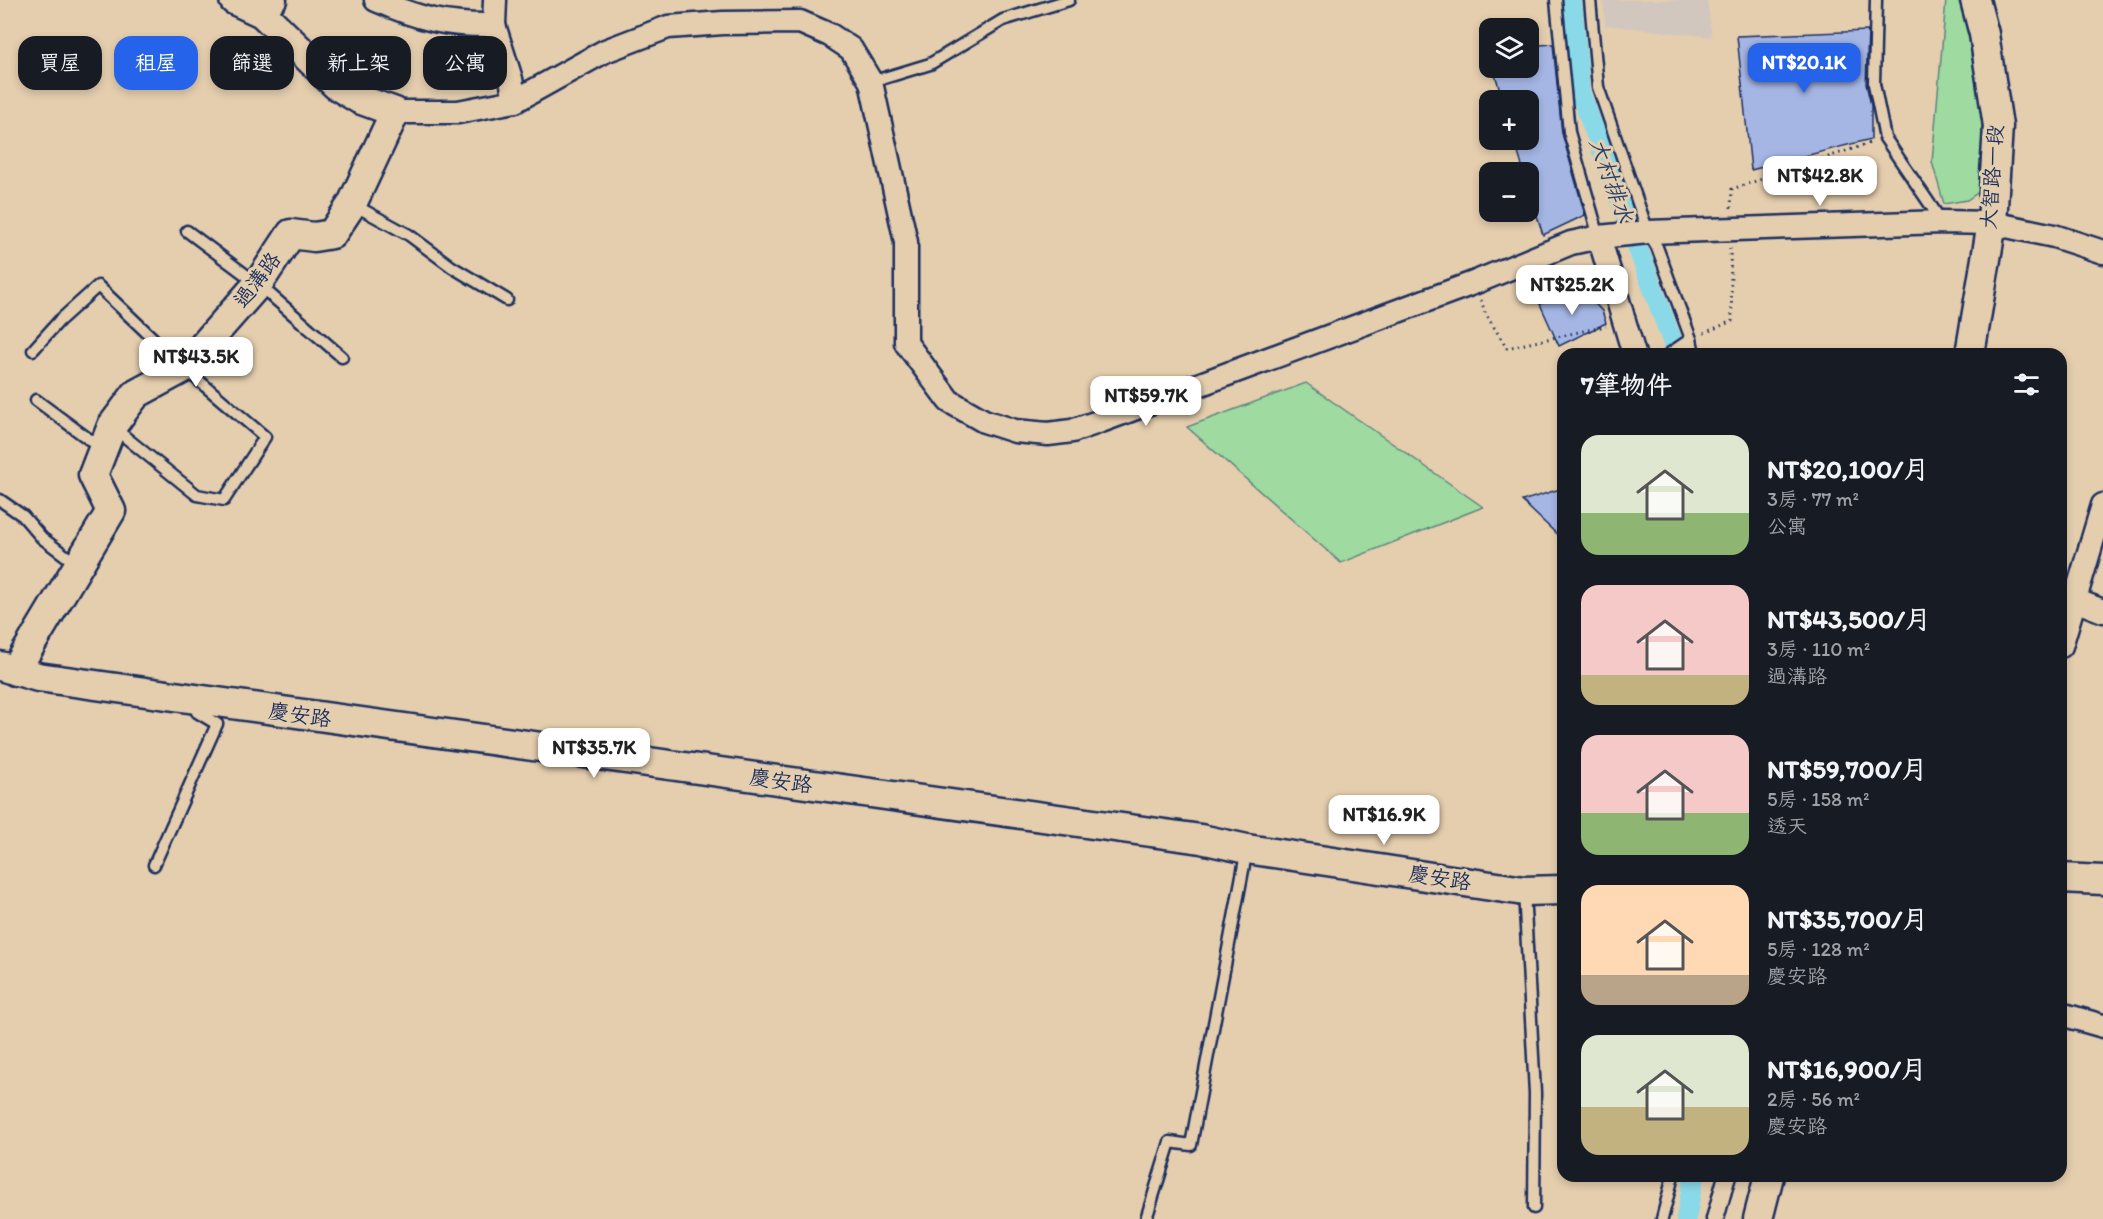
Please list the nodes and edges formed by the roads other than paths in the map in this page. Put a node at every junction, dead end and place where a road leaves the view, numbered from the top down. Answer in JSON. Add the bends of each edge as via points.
{"nodes":[{"id":1,"x":234,"y":0,"type":"edge"},
{"id":2,"x":376,"y":0,"type":"edge"},
{"id":3,"x":495,"y":0,"type":"edge"},
{"id":4,"x":1069,"y":0,"type":"edge"},
{"id":5,"x":1556,"y":0,"type":"edge"},
{"id":6,"x":1590,"y":0,"type":"edge"},
{"id":7,"x":1876,"y":0,"type":"edge"},
{"id":8,"x":1975,"y":0,"type":"edge"},
{"id":9,"x":268,"y":7,"type":"edge"},
{"id":10,"x":413,"y":8,"type":"edge"},
{"id":11,"x":494,"y":25,"type":"junction"},
{"id":12,"x":871,"y":82,"type":"junction"},
{"id":13,"x":515,"y":101,"type":"junction"},
{"id":14,"x":395,"y":112,"type":"junction"},
{"id":15,"x":352,"y":204,"type":"junction"},
{"id":16,"x":1942,"y":222,"type":"junction"},
{"id":17,"x":1992,"y":223,"type":"junction"},
{"id":18,"x":187,"y":231,"type":"dead end"},
{"id":19,"x":1648,"y":231,"type":"junction"},
{"id":20,"x":1599,"y":237,"type":"junction"},
{"id":21,"x":2103,"y":252,"type":"edge"},
{"id":22,"x":258,"y":284,"type":"junction"},
{"id":23,"x":507,"y":300,"type":"dead end"},
{"id":24,"x":1691,"y":339,"type":"junction"},
{"id":25,"x":1632,"y":348,"type":"edge"},
{"id":26,"x":1678,"y":348,"type":"edge"},
{"id":27,"x":1693,"y":348,"type":"edge"},
{"id":28,"x":1971,"y":348,"type":"edge"},
{"id":29,"x":33,"y":351,"type":"dead end"},
{"id":30,"x":342,"y":357,"type":"dead end"},
{"id":31,"x":184,"y":368,"type":"junction"},
{"id":32,"x":36,"y":400,"type":"dead end"},
{"id":33,"x":109,"y":433,"type":"junction"},
{"id":34,"x":0,"y":500,"type":"edge"},
{"id":35,"x":2103,"y":505,"type":"edge"},
{"id":36,"x":78,"y":566,"type":"junction"},
{"id":37,"x":2068,"y":597,"type":"edge"},
{"id":38,"x":2103,"y":611,"type":"edge"},
{"id":39,"x":7,"y":669,"type":"edge"},
{"id":40,"x":205,"y":701,"type":"junction"},
{"id":41,"x":1247,"y":849,"type":"junction"},
{"id":42,"x":154,"y":865,"type":"dead end"},
{"id":43,"x":2067,"y":878,"type":"edge"},
{"id":44,"x":2103,"y":880,"type":"edge"},
{"id":45,"x":1557,"y":890,"type":"edge"},
{"id":46,"x":1524,"y":891,"type":"junction"},
{"id":47,"x":2067,"y":1016,"type":"edge"},
{"id":48,"x":2103,"y":1026,"type":"edge"},
{"id":49,"x":1671,"y":1182,"type":"edge"},
{"id":50,"x":1724,"y":1182,"type":"edge"},
{"id":51,"x":1767,"y":1182,"type":"edge"},
{"id":52,"x":1534,"y":1208,"type":"dead end"},
{"id":53,"x":1146,"y":1219,"type":"edge"},
{"id":54,"x":1662,"y":1219,"type":"edge"},
{"id":55,"x":1715,"y":1219,"type":"edge"},
{"id":56,"x":1758,"y":1219,"type":"edge"}],
"edges":[{"from":1,"to":9,"type":"street"},
{"from":2,"to":10,"type":"street"},
{"from":3,"to":11,"type":"street"},
{"from":4,"to":12,"type":"lane","via":[[1003,20],[930,64]]},
{"from":5,"to":20,"type":"lane","via":[[1569,132]]},
{"from":6,"to":19,"type":"lane","via":[[1598,87]]},
{"from":7,"to":16,"type":"lane","via":[[1874,84],[1885,138]]},
{"from":8,"to":17,"type":"street","name":"大智路一段","via":[[1998,126]]},
{"from":9,"to":14,"type":"street","via":[[336,85],[359,99]]},
{"from":10,"to":11,"type":"street","via":[[459,26]]},
{"from":11,"to":13,"type":"street"},
{"from":12,"to":13,"type":"street","via":[[851,50],[830,35],[800,22],[723,23],[668,27],[605,51]]},
{"from":12,"to":20,"type":"street","via":[[906,242],[906,343],[949,401],[984,421],[1015,431],[1072,431],[1476,282],[1571,243]]},
{"from":13,"to":14,"type":"street","via":[[458,112]]},
{"from":14,"to":15,"type":"street","name":"過溝路"},
{"from":15,"to":22,"type":"street","name":"過溝路","via":[[332,234],[291,234]]},
{"from":15,"to":23,"type":"lane","via":[[409,235]]},
{"from":16,"to":17,"type":"street"},
{"from":16,"to":19,"type":"street"},
{"from":17,"to":21,"type":"street","via":[[2054,236]]},
{"from":17,"to":28,"type":"street","name":"大智路一段"},
{"from":18,"to":22,"type":"lane"},
{"from":19,"to":20,"type":"street"},
{"from":19,"to":24,"type":"lane"},
{"from":20,"to":25,"type":"street"},
{"from":22,"to":30,"type":"lane"},
{"from":22,"to":31,"type":"street","name":"過溝路"},
{"from":24,"to":26,"type":"lane"},
{"from":24,"to":27,"type":"lane"},
{"from":29,"to":31,"type":"lane","via":[[98,286]]},
{"from":31,"to":33,"type":"street","name":"過溝路","via":[[136,394]]},
{"from":31,"to":33,"type":"lane","via":[[265,437],[224,500],[197,495]]},
{"from":32,"to":33,"type":"lane","via":[[90,440]]},
{"from":33,"to":36,"type":"street","name":"過溝路","via":[[93,475],[111,512]]},
{"from":34,"to":36,"type":"lane"},
{"from":35,"to":37,"type":"street"},
{"from":36,"to":39,"type":"street","name":"過溝路"},
{"from":37,"to":38,"type":"street"},
{"from":39,"to":40,"type":"street","name":"慶安路"},
{"from":40,"to":41,"type":"street","name":"慶安路","via":[[1201,839]]},
{"from":40,"to":42,"type":"lane","via":[[197,712],[217,724]]},
{"from":41,"to":46,"type":"street","name":"慶安路"},
{"from":41,"to":53,"type":"lane","via":[[1191,1145],[1170,1142]]},
{"from":43,"to":44,"type":"street"},
{"from":45,"to":46,"type":"street","name":"慶安路"},
{"from":46,"to":52,"type":"lane","via":[[1535,1094]]},
{"from":47,"to":48,"type":"street"},
{"from":49,"to":54,"type":"lane"},
{"from":50,"to":55,"type":"street"},
{"from":51,"to":56,"type":"street"}]}
